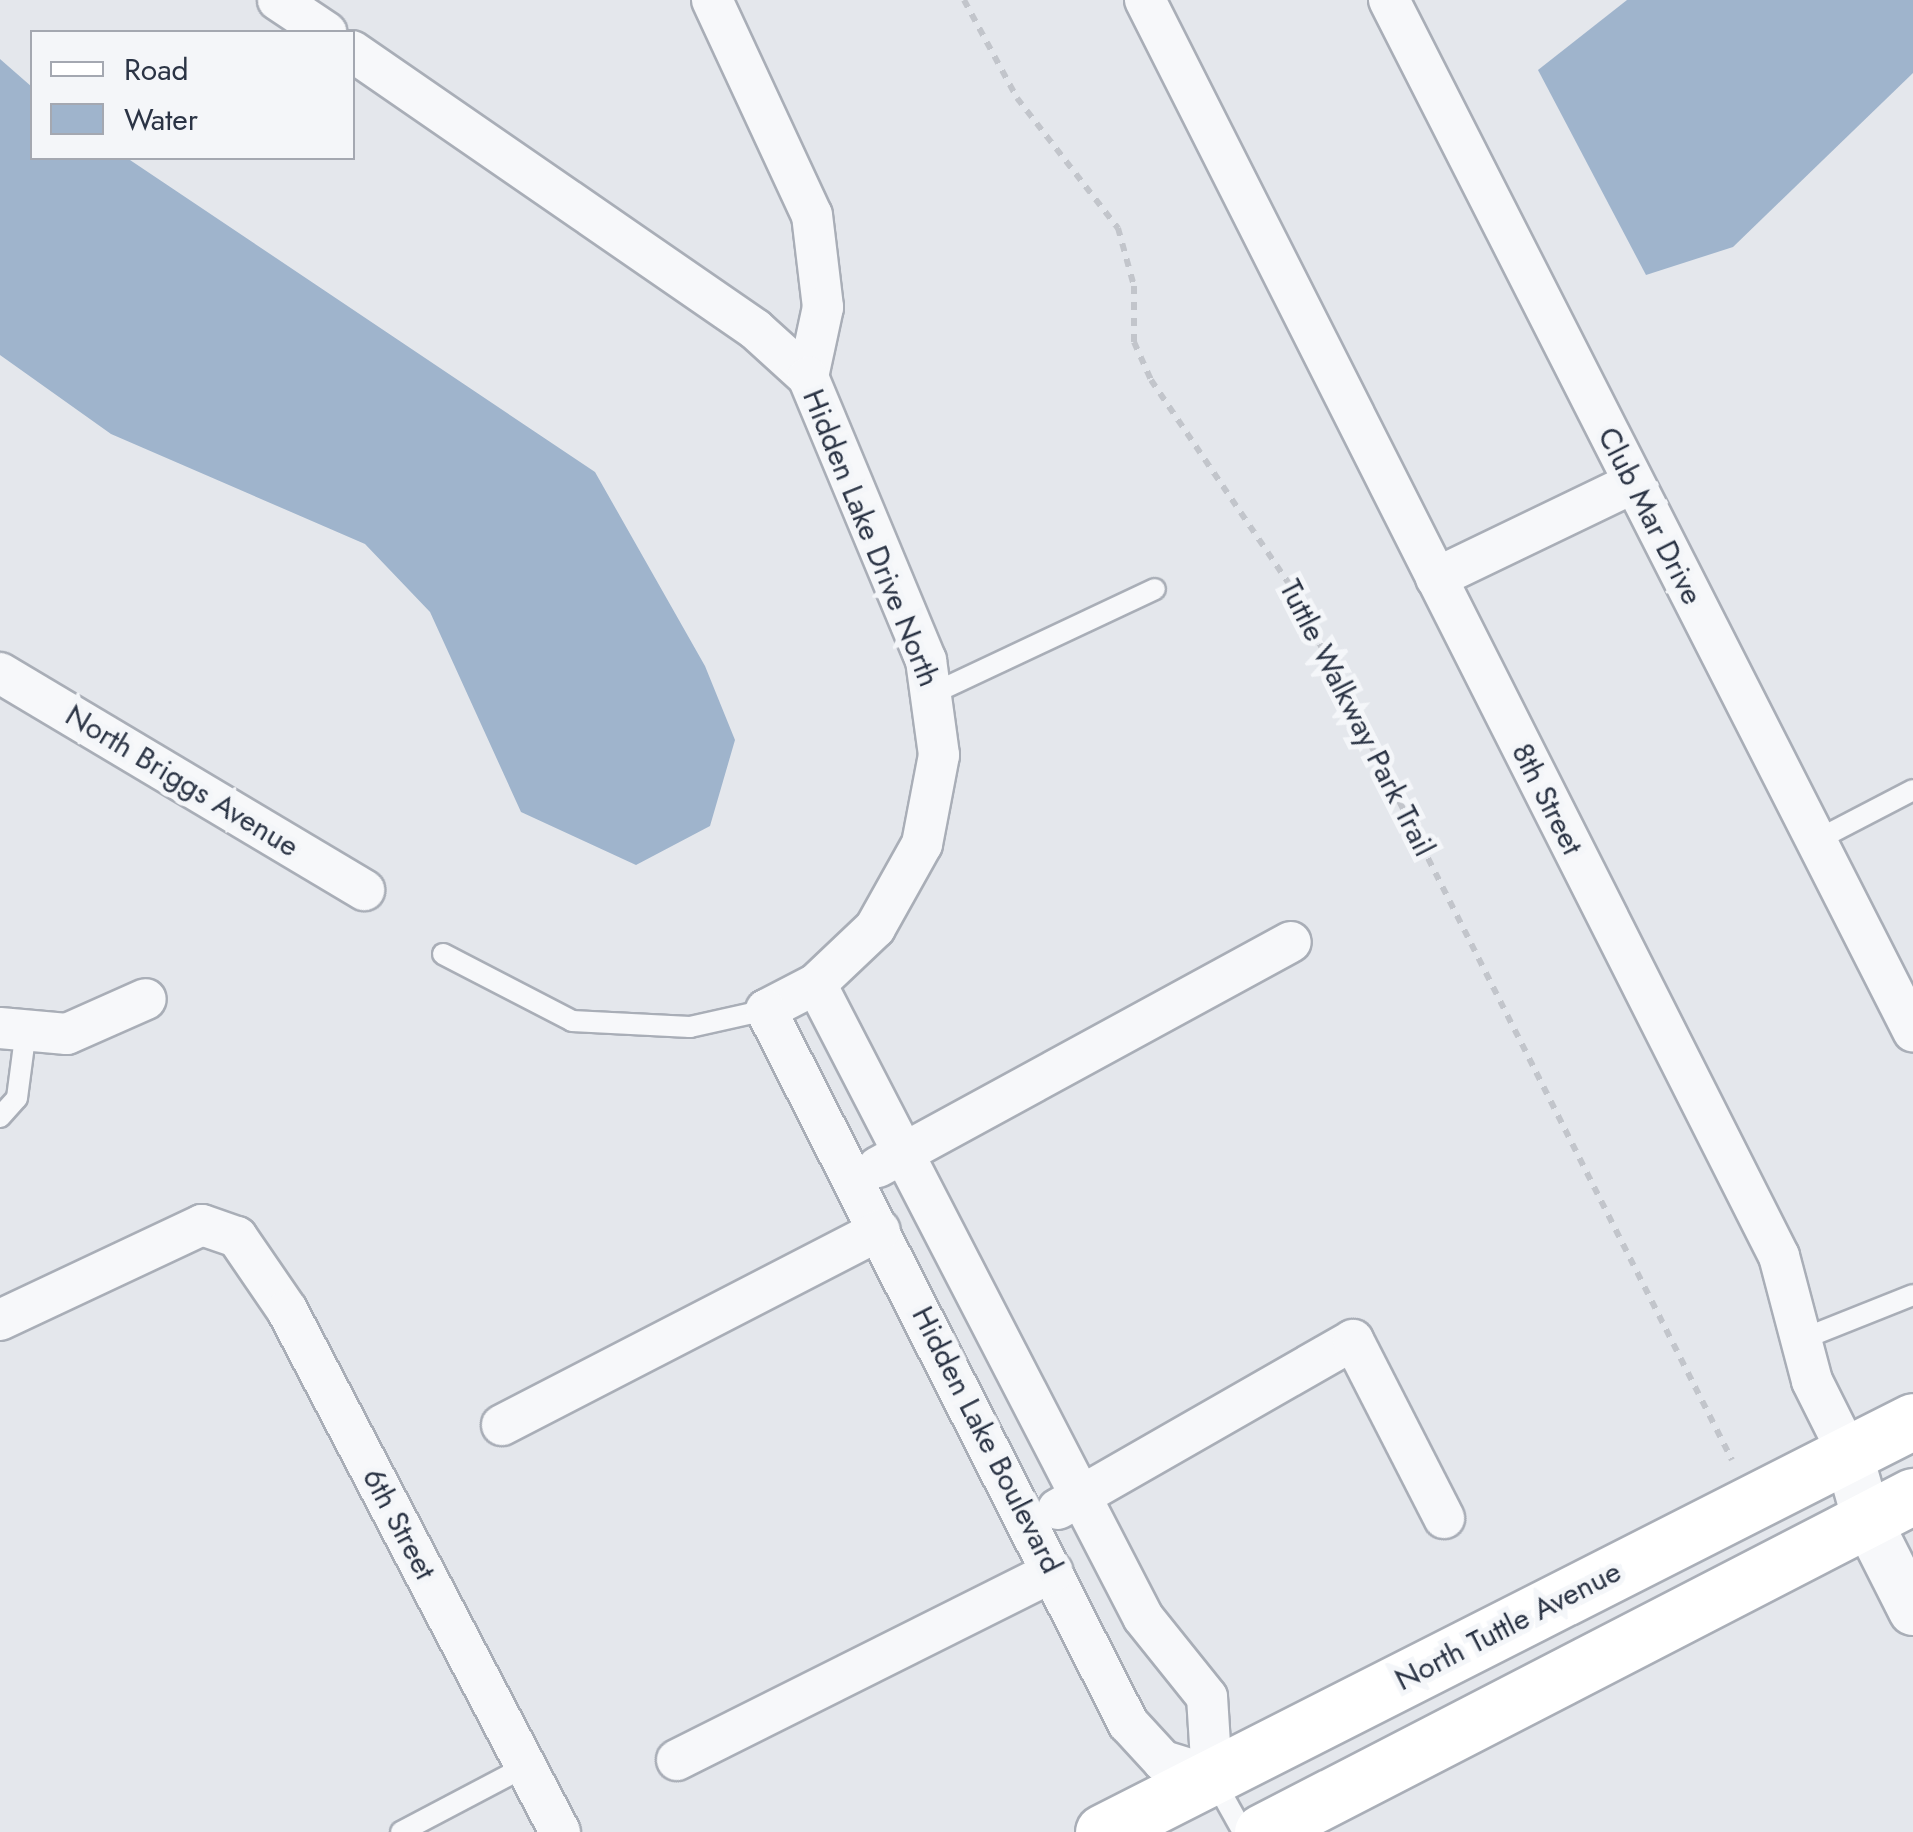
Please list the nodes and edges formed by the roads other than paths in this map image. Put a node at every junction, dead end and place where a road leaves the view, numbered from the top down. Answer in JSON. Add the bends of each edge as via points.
{"nodes":[{"id":1,"x":278,"y":0,"type":"edge"},
{"id":2,"x":712,"y":0,"type":"edge"},
{"id":3,"x":1144,"y":0,"type":"edge"},
{"id":4,"x":1388,"y":0,"type":"edge"},
{"id":5,"x":323,"y":30,"type":"edge"},
{"id":6,"x":355,"y":53,"type":"edge"},
{"id":7,"x":808,"y":377,"type":"junction"},
{"id":8,"x":1633,"y":483,"type":"junction"},
{"id":9,"x":1436,"y":578,"type":"junction"},
{"id":10,"x":1155,"y":589,"type":"dead end"},
{"id":11,"x":0,"y":673,"type":"edge"},
{"id":12,"x":934,"y":693,"type":"junction"},
{"id":13,"x":1913,"y":790,"type":"edge"},
{"id":14,"x":1815,"y":841,"type":"junction"},
{"id":15,"x":364,"y":890,"type":"dead end"},
{"id":16,"x":1291,"y":942,"type":"dead end"},
{"id":17,"x":443,"y":954,"type":"dead end"},
{"id":18,"x":816,"y":984,"type":"junction"},
{"id":19,"x":146,"y":999,"type":"dead end"},
{"id":20,"x":766,"y":1010,"type":"junction"},
{"id":21,"x":13,"y":1029,"type":"edge"},
{"id":22,"x":1913,"y":1031,"type":"edge"},
{"id":23,"x":0,"y":1117,"type":"edge"},
{"id":24,"x":898,"y":1155,"type":"junction"},
{"id":25,"x":853,"y":1181,"type":"junction"},
{"id":26,"x":880,"y":1230,"type":"junction"},
{"id":27,"x":1913,"y":1296,"type":"edge"},
{"id":28,"x":0,"y":1320,"type":"edge"},
{"id":29,"x":1805,"y":1338,"type":"junction"},
{"id":30,"x":1913,"y":1421,"type":"edge"},
{"id":31,"x":502,"y":1426,"type":"dead end"},
{"id":32,"x":1848,"y":1453,"type":"junction"},
{"id":33,"x":1078,"y":1498,"type":"junction"},
{"id":34,"x":1890,"y":1508,"type":"edge"},
{"id":35,"x":1444,"y":1518,"type":"dead end"},
{"id":36,"x":1031,"y":1524,"type":"junction"},
{"id":37,"x":1053,"y":1572,"type":"junction"},
{"id":38,"x":1913,"y":1610,"type":"edge"},
{"id":39,"x":677,"y":1760,"type":"dead end"},
{"id":40,"x":526,"y":1766,"type":"junction"},
{"id":41,"x":1212,"y":1776,"type":"junction"},
{"id":42,"x":401,"y":1832,"type":"edge"},
{"id":43,"x":560,"y":1832,"type":"edge"},
{"id":44,"x":1103,"y":1832,"type":"edge"},
{"id":45,"x":1242,"y":1832,"type":"edge"},
{"id":46,"x":1262,"y":1832,"type":"edge"}],
"edges":[{"from":1,"to":5,"type":"street"},
{"from":2,"to":7,"type":"street","via":[[812,215],[823,306]]},
{"from":3,"to":9,"type":"street","name":"8th Street"},
{"from":4,"to":8,"type":"street","name":"Club Mar Drive"},
{"from":6,"to":7,"type":"street","name":"Hidden Lake Drive North","via":[[756,328]]},
{"from":7,"to":12,"type":"street","name":"Hidden Lake Drive North"},
{"from":8,"to":9,"type":"street"},
{"from":8,"to":14,"type":"street","name":"Club Mar Drive"},
{"from":9,"to":29,"type":"street","name":"8th Street","via":[[1780,1256]]},
{"from":10,"to":12,"type":"lane"},
{"from":11,"to":15,"type":"street","name":"North Briggs Avenue"},
{"from":12,"to":18,"type":"street","name":"Hidden Lake Drive North","via":[[940,755],[922,844],[874,928]]},
{"from":13,"to":14,"type":"lane"},
{"from":14,"to":22,"type":"street","name":"Club Mar Drive"},
{"from":16,"to":24,"type":"street"},
{"from":17,"to":20,"type":"lane","via":[[572,1021],[690,1027]]},
{"from":18,"to":20,"type":"street","name":"Hidden Lake Drive North"},
{"from":18,"to":24,"type":"street"},
{"from":19,"to":21,"type":"street","via":[[67,1034]]},
{"from":20,"to":25,"type":"street","name":"Hidden Lake Boulevard"},
{"from":21,"to":23,"type":"lane","via":[[17,1098]]},
{"from":24,"to":25,"type":"street"},
{"from":24,"to":33,"type":"street"},
{"from":25,"to":26,"type":"street","name":"Hidden Lake Boulevard"},
{"from":26,"to":31,"type":"street"},
{"from":26,"to":36,"type":"street","name":"Hidden Lake Boulevard"},
{"from":27,"to":29,"type":"lane"},
{"from":28,"to":40,"type":"street","name":"6th Street","via":[[160,1240],[222,1226],[286,1310]]},
{"from":29,"to":32,"type":"street","name":"8th Street","via":[[1812,1381]]},
{"from":30,"to":32,"type":"main road","name":"North Tuttle Avenue"},
{"from":32,"to":34,"type":"street","name":"8th Street"},
{"from":32,"to":41,"type":"main road","name":"North Tuttle Avenue"},
{"from":33,"to":35,"type":"street","via":[[1353,1340]]},
{"from":33,"to":36,"type":"street"},
{"from":33,"to":41,"type":"street","via":[[1143,1616],[1207,1696]]},
{"from":34,"to":38,"type":"street","name":"8th Street"},
{"from":34,"to":46,"type":"main road"},
{"from":36,"to":37,"type":"street","name":"Hidden Lake Boulevard"},
{"from":37,"to":39,"type":"street"},
{"from":37,"to":41,"type":"street","name":"Hidden Lake Boulevard","via":[[1141,1744]]},
{"from":40,"to":42,"type":"lane"},
{"from":40,"to":43,"type":"street","name":"6th Street"},
{"from":41,"to":44,"type":"main road","name":"North Tuttle Avenue"},
{"from":41,"to":45,"type":"lane"}]}
